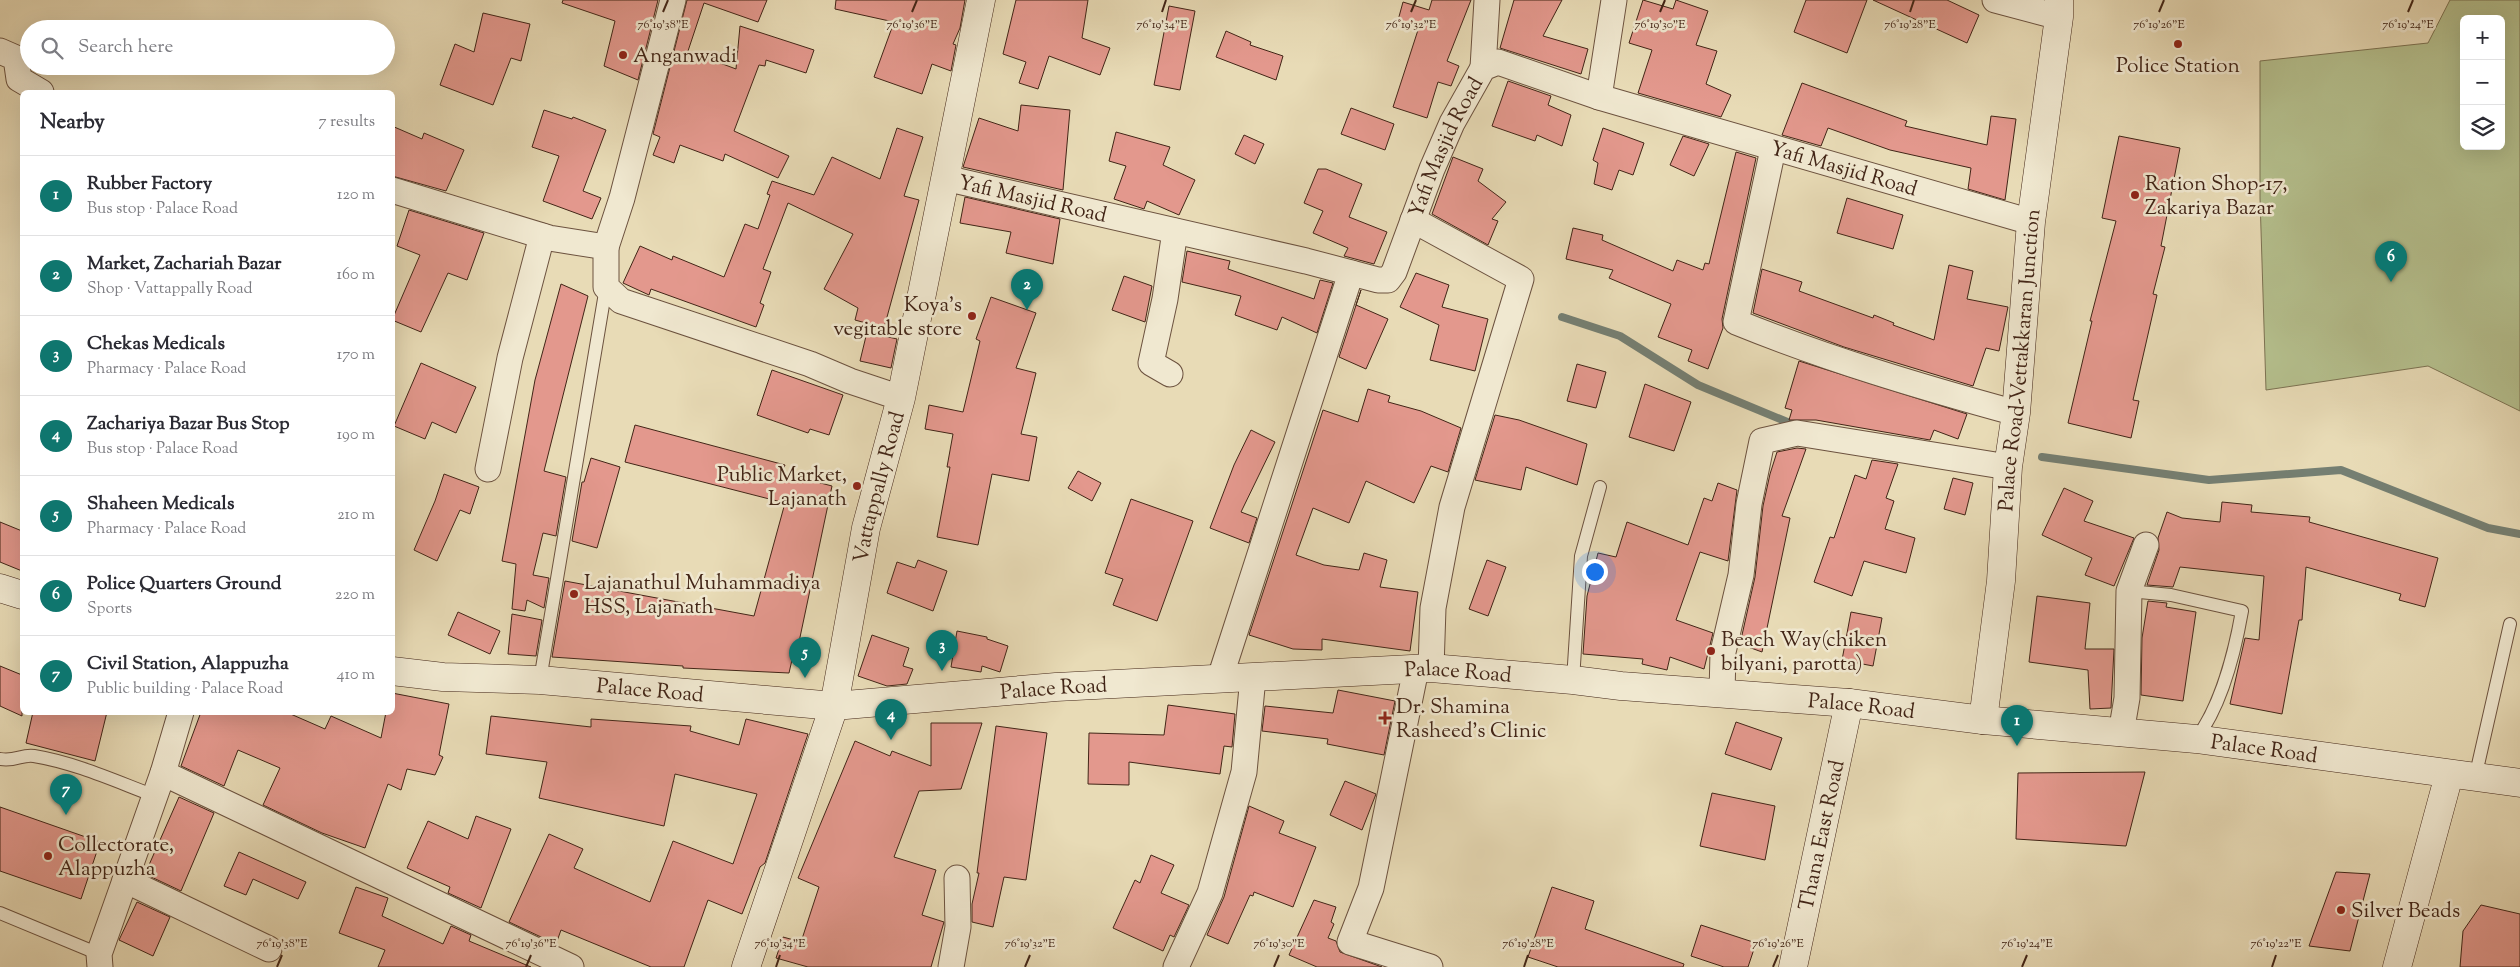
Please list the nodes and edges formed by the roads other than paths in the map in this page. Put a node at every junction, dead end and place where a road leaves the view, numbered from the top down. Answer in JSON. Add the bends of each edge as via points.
{"nodes":[{"id":1,"x":673,"y":0,"type":"edge"},
{"id":2,"x":982,"y":0,"type":"edge"},
{"id":3,"x":1488,"y":0,"type":"edge"},
{"id":4,"x":1614,"y":0,"type":"edge"},
{"id":5,"x":1995,"y":0,"type":"edge"},
{"id":6,"x":2059,"y":8,"type":"edge"},
{"id":7,"x":0,"y":51,"type":"edge"},
{"id":8,"x":1483,"y":68,"type":"junction"},
{"id":9,"x":38,"y":90,"type":"edge"},
{"id":10,"x":1599,"y":97,"type":"junction"},
{"id":11,"x":1773,"y":149,"type":"junction"},
{"id":12,"x":946,"y":178,"type":"junction"},
{"id":13,"x":395,"y":191,"type":"edge"},
{"id":14,"x":1413,"y":220,"type":"junction"},
{"id":15,"x":2031,"y":222,"type":"junction"},
{"id":16,"x":1175,"y":231,"type":"junction"},
{"id":17,"x":542,"y":236,"type":"junction"},
{"id":18,"x":606,"y":247,"type":"junction"},
{"id":19,"x":1350,"y":273,"type":"junction"},
{"id":20,"x":606,"y":287,"type":"junction"},
{"id":21,"x":1170,"y":374,"type":"dead end"},
{"id":22,"x":901,"y":398,"type":"junction"},
{"id":23,"x":2016,"y":413,"type":"junction"},
{"id":24,"x":2008,"y":467,"type":"junction"},
{"id":25,"x":488,"y":469,"type":"dead end"},
{"id":26,"x":1600,"y":487,"type":"dead end"},
{"id":27,"x":2146,"y":546,"type":"dead end"},
{"id":28,"x":0,"y":588,"type":"edge"},
{"id":29,"x":2130,"y":591,"type":"junction"},
{"id":30,"x":20,"y":594,"type":"edge"},
{"id":31,"x":2510,"y":624,"type":"dead end"},
{"id":32,"x":1424,"y":669,"type":"junction"},
{"id":33,"x":395,"y":671,"type":"edge"},
{"id":34,"x":1254,"y":677,"type":"junction"},
{"id":35,"x":1220,"y":678,"type":"junction"},
{"id":36,"x":540,"y":680,"type":"junction"},
{"id":37,"x":1572,"y":680,"type":"junction"},
{"id":38,"x":1722,"y":694,"type":"junction"},
{"id":39,"x":1850,"y":703,"type":"junction"},
{"id":40,"x":834,"y":706,"type":"junction"},
{"id":41,"x":180,"y":715,"type":"edge"},
{"id":42,"x":1984,"y":720,"type":"junction"},
{"id":43,"x":2121,"y":733,"type":"junction"},
{"id":44,"x":2196,"y":739,"type":"junction"},
{"id":45,"x":0,"y":759,"type":"edge"},
{"id":46,"x":2462,"y":776,"type":"junction"},
{"id":47,"x":2520,"y":783,"type":"edge"},
{"id":48,"x":159,"y":785,"type":"junction"},
{"id":49,"x":957,"y":878,"type":"dead end"},
{"id":50,"x":125,"y":880,"type":"junction"},
{"id":51,"x":0,"y":912,"type":"edge"},
{"id":52,"x":269,"y":949,"type":"dead end"},
{"id":53,"x":100,"y":961,"type":"edge"},
{"id":54,"x":571,"y":967,"type":"edge"},
{"id":55,"x":746,"y":967,"type":"edge"},
{"id":56,"x":951,"y":967,"type":"edge"},
{"id":57,"x":1176,"y":967,"type":"edge"},
{"id":58,"x":1430,"y":967,"type":"edge"},
{"id":59,"x":1793,"y":967,"type":"edge"},
{"id":60,"x":2397,"y":967,"type":"edge"}],
"edges":[{"from":1,"to":18,"type":"street","via":[[622,198]]},
{"from":2,"to":12,"type":"main road","name":"Vattappally Road"},
{"from":3,"to":8,"type":"street"},
{"from":4,"to":10,"type":"street"},
{"from":5,"to":6,"type":"street"},
{"from":6,"to":15,"type":"main road","name":"Palace Road-Vettakkaran Junction"},
{"from":7,"to":9,"type":"street","via":[[16,58],[19,79]]},
{"from":8,"to":10,"type":"street","name":"Yafi Masjid Road","via":[[1498,62]]},
{"from":8,"to":14,"type":"street","name":"Yafi Masjid Road","via":[[1452,124]]},
{"from":10,"to":11,"type":"street","name":"Yafi Masjid Road"},
{"from":11,"to":15,"type":"street","name":"Yafi Masjid Road"},
{"from":11,"to":23,"type":"street","via":[[1736,322],[1789,344],[1902,382]]},
{"from":12,"to":16,"type":"street","name":"Yafi Masjid Road"},
{"from":12,"to":22,"type":"main road","name":"Vattappally Road"},
{"from":13,"to":17,"type":"street"},
{"from":14,"to":19,"type":"street","name":"Yafi Masjid Road","via":[[1388,280]]},
{"from":14,"to":32,"type":"street","via":[[1520,278],[1452,507]]},
{"from":15,"to":23,"type":"main road","name":"Palace Road-Vettakkaran Junction"},
{"from":16,"to":19,"type":"street","name":"Yafi Masjid Road"},
{"from":16,"to":21,"type":"street","via":[[1151,363]]},
{"from":17,"to":18,"type":"street"},
{"from":17,"to":25,"type":"street","via":[[510,358]]},
{"from":18,"to":20,"type":"street"},
{"from":19,"to":35,"type":"street"},
{"from":20,"to":22,"type":"street","via":[[621,301]]},
{"from":20,"to":36,"type":"lane"},
{"from":22,"to":40,"type":"main road","name":"Vattappally Road","via":[[866,528]]},
{"from":23,"to":24,"type":"main road","name":"Palace Road-Vettakkaran Junction"},
{"from":24,"to":38,"type":"street","via":[[1797,433],[1762,441],[1740,575],[1723,652]]},
{"from":24,"to":42,"type":"main road","name":"Palace Road-Vettakkaran Junction","via":[[2001,581]]},
{"from":26,"to":37,"type":"lane","via":[[1581,556]]},
{"from":27,"to":29,"type":"street"},
{"from":28,"to":30,"type":"main road"},
{"from":29,"to":43,"type":"street","via":[[2127,698]]},
{"from":29,"to":44,"type":"lane","via":[[2171,595],[2242,611],[2237,642],[2224,680],[2204,728]]},
{"from":31,"to":46,"type":"lane"},
{"from":32,"to":34,"type":"main road","name":"Palace Road"},
{"from":32,"to":37,"type":"main road","name":"Palace Road"},
{"from":32,"to":58,"type":"street","via":[[1371,888],[1350,942]]},
{"from":33,"to":36,"type":"main road","name":"Palace Road","via":[[443,677]]},
{"from":34,"to":35,"type":"main road","name":"Palace Road"},
{"from":34,"to":57,"type":"street","via":[[1244,772],[1210,893]]},
{"from":35,"to":40,"type":"main road","name":"Palace Road","via":[[1056,687]]},
{"from":36,"to":40,"type":"main road","name":"Palace Road"},
{"from":37,"to":38,"type":"main road","name":"Palace Road"},
{"from":38,"to":39,"type":"main road","name":"Palace Road"},
{"from":39,"to":42,"type":"main road","name":"Palace Road"},
{"from":39,"to":59,"type":"main road","name":"Thana East Road"},
{"from":40,"to":55,"type":"main road","name":"Vattappally Road"},
{"from":41,"to":48,"type":"street"},
{"from":42,"to":43,"type":"main road","name":"Palace Road"},
{"from":43,"to":44,"type":"main road","name":"Palace Road"},
{"from":44,"to":46,"type":"main road","name":"Palace Road"},
{"from":45,"to":48,"type":"lane","via":[[11,761],[31,756]]},
{"from":46,"to":47,"type":"main road","name":"Palace Road"},
{"from":46,"to":60,"type":"main road"},
{"from":48,"to":50,"type":"street"},
{"from":48,"to":54,"type":"street"},
{"from":49,"to":56,"type":"street","via":[[958,927]]},
{"from":50,"to":52,"type":"street"},
{"from":50,"to":53,"type":"street"},
{"from":51,"to":53,"type":"lane"}]}
